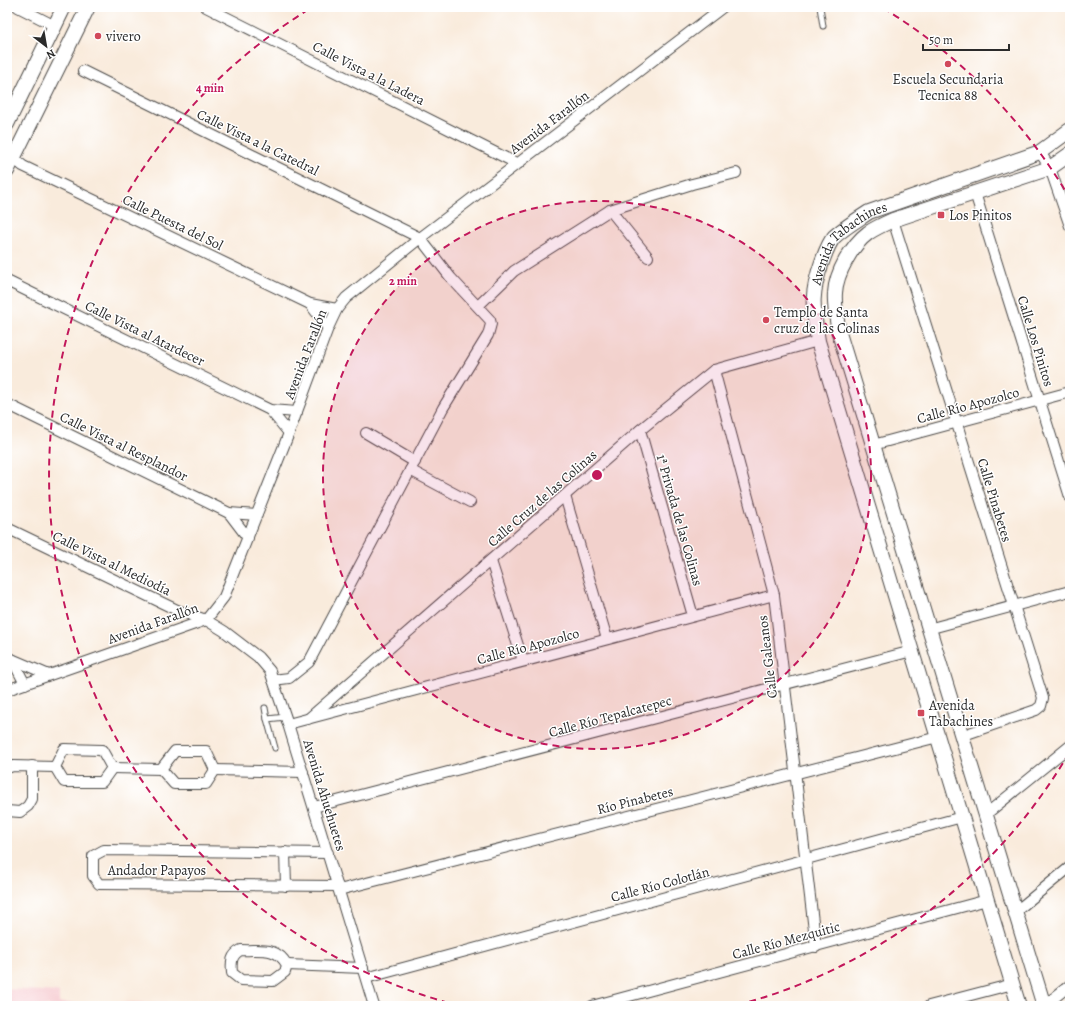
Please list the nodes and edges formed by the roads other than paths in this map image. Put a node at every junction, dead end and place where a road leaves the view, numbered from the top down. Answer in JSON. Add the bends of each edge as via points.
{"nodes":[{"id":1,"x":18,"y":7,"type":"edge"},
{"id":2,"x":64,"y":7,"type":"edge"},
{"id":3,"x":88,"y":7,"type":"edge"},
{"id":4,"x":206,"y":7,"type":"edge"},
{"id":5,"x":723,"y":7,"type":"edge"},
{"id":6,"x":820,"y":7,"type":"edge"},
{"id":7,"x":55,"y":26,"type":"junction"},
{"id":8,"x":823,"y":26,"type":"dead end"},
{"id":9,"x":83,"y":71,"type":"dead end"},
{"id":10,"x":7,"y":124,"type":"edge"},
{"id":11,"x":1070,"y":130,"type":"edge"},
{"id":12,"x":1040,"y":152,"type":"junction"},
{"id":13,"x":1070,"y":154,"type":"edge"},
{"id":14,"x":11,"y":163,"type":"edge"},
{"id":15,"x":518,"y":164,"type":"junction"},
{"id":16,"x":1050,"y":168,"type":"junction"},
{"id":17,"x":736,"y":173,"type":"dead end"},
{"id":18,"x":975,"y":193,"type":"junction"},
{"id":19,"x":610,"y":210,"type":"junction"},
{"id":20,"x":893,"y":220,"type":"junction"},
{"id":21,"x":1070,"y":226,"type":"edge"},
{"id":22,"x":420,"y":238,"type":"junction"},
{"id":23,"x":648,"y":257,"type":"dead end"},
{"id":24,"x":7,"y":281,"type":"edge"},
{"id":25,"x":310,"y":304,"type":"junction"},
{"id":26,"x":478,"y":306,"type":"junction"},
{"id":27,"x":337,"y":309,"type":"junction"},
{"id":28,"x":328,"y":328,"type":"junction"},
{"id":29,"x":818,"y":341,"type":"junction"},
{"id":30,"x":714,"y":370,"type":"junction"},
{"id":31,"x":1070,"y":392,"type":"edge"},
{"id":32,"x":1040,"y":400,"type":"junction"},
{"id":33,"x":7,"y":404,"type":"edge"},
{"id":34,"x":270,"y":410,"type":"junction"},
{"id":35,"x":297,"y":412,"type":"junction"},
{"id":36,"x":957,"y":423,"type":"junction"},
{"id":37,"x":640,"y":430,"type":"junction"},
{"id":38,"x":289,"y":433,"type":"junction"},
{"id":39,"x":366,"y":433,"type":"dead end"},
{"id":40,"x":873,"y":445,"type":"junction"},
{"id":41,"x":412,"y":466,"type":"junction"},
{"id":42,"x":565,"y":496,"type":"junction"},
{"id":43,"x":1070,"y":497,"type":"edge"},
{"id":44,"x":470,"y":502,"type":"dead end"},
{"id":45,"x":228,"y":514,"type":"junction"},
{"id":46,"x":257,"y":515,"type":"junction"},
{"id":47,"x":7,"y":528,"type":"edge"},
{"id":48,"x":248,"y":538,"type":"junction"},
{"id":49,"x":491,"y":561,"type":"junction"},
{"id":50,"x":1070,"y":591,"type":"edge"},
{"id":51,"x":774,"y":595,"type":"junction"},
{"id":52,"x":1012,"y":606,"type":"junction"},
{"id":53,"x":693,"y":616,"type":"junction"},
{"id":54,"x":206,"y":620,"type":"junction"},
{"id":55,"x":928,"y":630,"type":"junction"},
{"id":56,"x":607,"y":639,"type":"junction"},
{"id":57,"x":912,"y":652,"type":"junction"},
{"id":58,"x":9,"y":658,"type":"edge"},
{"id":59,"x":523,"y":661,"type":"junction"},
{"id":60,"x":49,"y":675,"type":"junction"},
{"id":61,"x":273,"y":680,"type":"junction"},
{"id":62,"x":25,"y":684,"type":"junction"},
{"id":63,"x":784,"y":685,"type":"junction"},
{"id":64,"x":7,"y":690,"type":"edge"},
{"id":65,"x":265,"y":708,"type":"dead end"},
{"id":66,"x":267,"y":719,"type":"junction"},
{"id":67,"x":308,"y":719,"type":"junction"},
{"id":68,"x":287,"y":720,"type":"junction"},
{"id":69,"x":961,"y":736,"type":"junction"},
{"id":70,"x":938,"y":737,"type":"junction"},
{"id":71,"x":1070,"y":746,"type":"edge"},
{"id":72,"x":275,"y":748,"type":"dead end"},
{"id":73,"x":32,"y":766,"type":"junction"},
{"id":74,"x":55,"y":767,"type":"junction"},
{"id":75,"x":7,"y":768,"type":"edge"},
{"id":76,"x":112,"y":768,"type":"junction"},
{"id":77,"x":160,"y":769,"type":"junction"},
{"id":78,"x":214,"y":770,"type":"junction"},
{"id":79,"x":303,"y":772,"type":"junction"},
{"id":80,"x":795,"y":774,"type":"junction"},
{"id":81,"x":314,"y":807,"type":"junction"},
{"id":82,"x":7,"y":811,"type":"edge"},
{"id":83,"x":985,"y":815,"type":"junction"},
{"id":84,"x":962,"y":817,"type":"junction"},
{"id":85,"x":284,"y":852,"type":"junction"},
{"id":86,"x":328,"y":853,"type":"junction"},
{"id":87,"x":805,"y":859,"type":"junction"},
{"id":88,"x":1070,"y":867,"type":"edge"},
{"id":89,"x":286,"y":886,"type":"junction"},
{"id":90,"x":338,"y":888,"type":"junction"},
{"id":91,"x":987,"y":900,"type":"junction"},
{"id":92,"x":1015,"y":912,"type":"junction"},
{"id":93,"x":816,"y":946,"type":"junction"},
{"id":94,"x":287,"y":965,"type":"junction"},
{"id":95,"x":364,"y":973,"type":"junction"},
{"id":96,"x":1013,"y":984,"type":"junction"},
{"id":97,"x":1070,"y":985,"type":"edge"},
{"id":98,"x":374,"y":1006,"type":"edge"},
{"id":99,"x":592,"y":1006,"type":"edge"},
{"id":100,"x":929,"y":1006,"type":"edge"},
{"id":101,"x":1019,"y":1006,"type":"edge"},
{"id":102,"x":1044,"y":1006,"type":"edge"}],
"edges":[{"from":1,"to":7,"type":"street"},
{"from":2,"to":7,"type":"street"},
{"from":3,"to":14,"type":"street"},
{"from":4,"to":15,"type":"street","name":"Calle Vista a la Ladera"},
{"from":5,"to":15,"type":"street","name":"Avenida Farallón"},
{"from":6,"to":8,"type":"lane"},
{"from":7,"to":10,"type":"street"},
{"from":9,"to":22,"type":"street","name":"Calle Vista a la Catedral"},
{"from":11,"to":12,"type":"street","name":"Avenida Tabachines"},
{"from":12,"to":16,"type":"street"},
{"from":12,"to":29,"type":"street","name":"Avenida Tabachines","via":[[870,212],[846,227],[833,239],[825,252],[813,290],[812,304]]},
{"from":13,"to":16,"type":"street","name":"Avenida Tabachines"},
{"from":14,"to":25,"type":"street","name":"Calle Puesta del Sol"},
{"from":15,"to":22,"type":"street","name":"Avenida Farallón"},
{"from":16,"to":18,"type":"street","name":"Avenida Tabachines"},
{"from":16,"to":21,"type":"street"},
{"from":17,"to":19,"type":"street"},
{"from":18,"to":20,"type":"street","name":"Avenida Tabachines"},
{"from":18,"to":32,"type":"street","name":"Calle Los Pinitos"},
{"from":19,"to":23,"type":"street"},
{"from":19,"to":26,"type":"street","via":[[514,272]]},
{"from":20,"to":36,"type":"street","name":"Calle Pinabetes"},
{"from":20,"to":40,"type":"street","name":"Avenida Tabachines","via":[[866,234],[839,276],[835,291],[840,333]]},
{"from":22,"to":26,"type":"street","via":[[451,278]]},
{"from":22,"to":27,"type":"street","name":"Avenida Farallón","via":[[358,287]]},
{"from":24,"to":34,"type":"street","name":"Calle Vista al Atardecer"},
{"from":25,"to":27,"type":"street","name":"Calle Puesta del Sol"},
{"from":25,"to":28,"type":"street","name":"Calle Puesta del Sol"},
{"from":26,"to":41,"type":"street","via":[[490,320],[488,335],[443,408]]},
{"from":27,"to":28,"type":"street","name":"Avenida Farallón"},
{"from":28,"to":35,"type":"street","name":"Avenida Farallón"},
{"from":29,"to":30,"type":"street","name":"Calle Cruz de las Colinas"},
{"from":29,"to":57,"type":"street","name":"Avenida Tabachines"},
{"from":30,"to":37,"type":"street","name":"Calle Cruz de las Colinas"},
{"from":30,"to":51,"type":"street","name":"Calle Galeanos"},
{"from":31,"to":32,"type":"street","name":"Calle Río Apozolco"},
{"from":32,"to":36,"type":"street","name":"Calle Río Apozolco"},
{"from":32,"to":43,"type":"street","name":"Calle Los Pinitos"},
{"from":33,"to":45,"type":"street","name":"Calle Vista al Resplandor"},
{"from":34,"to":35,"type":"street","name":"Calle Vista al Atardecer"},
{"from":34,"to":38,"type":"street","name":"Calle Vista al Atardecer"},
{"from":35,"to":38,"type":"street","name":"Avenida Farallón"},
{"from":36,"to":40,"type":"street","name":"Calle Río Apozolco"},
{"from":36,"to":52,"type":"street","name":"Calle Pinabetes"},
{"from":37,"to":42,"type":"street","name":"Calle Cruz de las Colinas"},
{"from":37,"to":53,"type":"street","name":"1ª Privada de las Colinas"},
{"from":38,"to":46,"type":"street","name":"Avenida Farallón"},
{"from":39,"to":41,"type":"street"},
{"from":40,"to":55,"type":"street","name":"Avenida Tabachines"},
{"from":41,"to":44,"type":"street"},
{"from":41,"to":61,"type":"street","via":[[309,662],[289,678]]},
{"from":42,"to":49,"type":"street","name":"Calle Cruz de las Colinas"},
{"from":42,"to":56,"type":"street"},
{"from":45,"to":46,"type":"street","name":"Calle Vista al Resplandor"},
{"from":45,"to":48,"type":"street","name":"Calle Vista al Resplandor"},
{"from":46,"to":48,"type":"street","name":"Avenida Farallón"},
{"from":47,"to":54,"type":"street","name":"Calle Vista al Mediodía","via":[[177,610]]},
{"from":48,"to":54,"type":"street","name":"Avenida Farallón","via":[[224,597]]},
{"from":49,"to":59,"type":"street"},
{"from":49,"to":67,"type":"street","name":"Calle Cruz de las Colinas"},
{"from":50,"to":52,"type":"street"},
{"from":51,"to":53,"type":"street","name":"Calle Río Apozolco"},
{"from":51,"to":63,"type":"street","name":"Calle Galeanos"},
{"from":52,"to":55,"type":"street"},
{"from":52,"to":69,"type":"street","name":"Calle Pinabetes","via":[[1043,698],[1041,706]]},
{"from":53,"to":56,"type":"street","name":"Calle Río Apozolco"},
{"from":54,"to":60,"type":"street","name":"Avenida Farallón"},
{"from":54,"to":61,"type":"street","name":"Avenida Ahuehuetes","via":[[258,657]]},
{"from":55,"to":69,"type":"street","name":"Avenida Tabachines"},
{"from":56,"to":59,"type":"street","name":"Calle Río Apozolco"},
{"from":57,"to":63,"type":"street","name":"Calle Río Tepalcatepec"},
{"from":57,"to":70,"type":"street","name":"Avenida Tabachines"},
{"from":58,"to":60,"type":"street"},
{"from":58,"to":62,"type":"street"},
{"from":59,"to":67,"type":"street","name":"Calle Río Apozolco"},
{"from":60,"to":62,"type":"street","name":"Avenida Farallón"},
{"from":61,"to":68,"type":"street","name":"Avenida Ahuehuetes"},
{"from":62,"to":64,"type":"street","name":"Avenida Farallón"},
{"from":63,"to":80,"type":"street","name":"Calle Galeanos"},
{"from":63,"to":81,"type":"street","name":"Calle Río Tepalcatepec"},
{"from":65,"to":66,"type":"lane"},
{"from":66,"to":68,"type":"lane"},
{"from":66,"to":72,"type":"lane"},
{"from":67,"to":68,"type":"street","name":"Calle Río Apozolco"},
{"from":68,"to":79,"type":"street","name":"Avenida Ahuehuetes"},
{"from":69,"to":83,"type":"street","name":"Avenida Tabachines"},
{"from":70,"to":80,"type":"street","name":"Río Pinabetes"},
{"from":70,"to":84,"type":"street","name":"Avenida Tabachines"},
{"from":71,"to":83,"type":"street"},
{"from":73,"to":74,"type":"street"},
{"from":73,"to":75,"type":"street"},
{"from":73,"to":82,"type":"street","via":[[32,799],[20,812]]},
{"from":74,"to":76,"type":"street","via":[[64,782],[102,782]]},
{"from":74,"to":76,"type":"street","via":[[64,750],[102,750]]},
{"from":76,"to":77,"type":"street"},
{"from":77,"to":78,"type":"street","via":[[174,784],[206,784]]},
{"from":77,"to":78,"type":"street","via":[[175,751],[206,751]]},
{"from":78,"to":79,"type":"street"},
{"from":79,"to":81,"type":"street","name":"Avenida Ahuehuetes"},
{"from":80,"to":87,"type":"street","name":"Calle Galeanos"},
{"from":80,"to":90,"type":"street","name":"Río Pinabetes"},
{"from":81,"to":86,"type":"street","name":"Avenida Ahuehuetes"},
{"from":83,"to":92,"type":"street","name":"Avenida Tabachines"},
{"from":84,"to":87,"type":"street","name":"Calle Río Colotlán"},
{"from":84,"to":91,"type":"street","name":"Avenida Tabachines"},
{"from":85,"to":86,"type":"street","name":"Andador Papayos"},
{"from":85,"to":89,"type":"street"},
{"from":85,"to":89,"type":"street","name":"Andador Papayos","via":[[104,850],[93,856],[93,876],[99,884]]},
{"from":86,"to":90,"type":"street","name":"Avenida Ahuehuetes"},
{"from":87,"to":93,"type":"street","name":"Calle Galeanos"},
{"from":87,"to":95,"type":"street","name":"Calle Río Colotlán"},
{"from":88,"to":92,"type":"street"},
{"from":89,"to":90,"type":"street","name":"Andador Papayos"},
{"from":90,"to":95,"type":"street","name":"Avenida Ahuehuetes"},
{"from":91,"to":93,"type":"street","name":"Calle Río Mezquitic"},
{"from":91,"to":96,"type":"street","name":"Avenida Tabachines"},
{"from":92,"to":102,"type":"street","name":"Avenida Tabachines"},
{"from":93,"to":99,"type":"street","name":"Calle Río Mezquitic"},
{"from":94,"to":94,"type":"street","via":[[285,972],[273,981],[241,980],[232,973],[232,958],[241,950],[275,952],[283,957]]},
{"from":94,"to":95,"type":"street","name":"Calle Río Colotlán"},
{"from":95,"to":98,"type":"street","name":"Avenida Ahuehuetes"},
{"from":96,"to":100,"type":"street"},
{"from":96,"to":101,"type":"street","name":"Avenida Tabachines"},
{"from":97,"to":102,"type":"street"}]}
